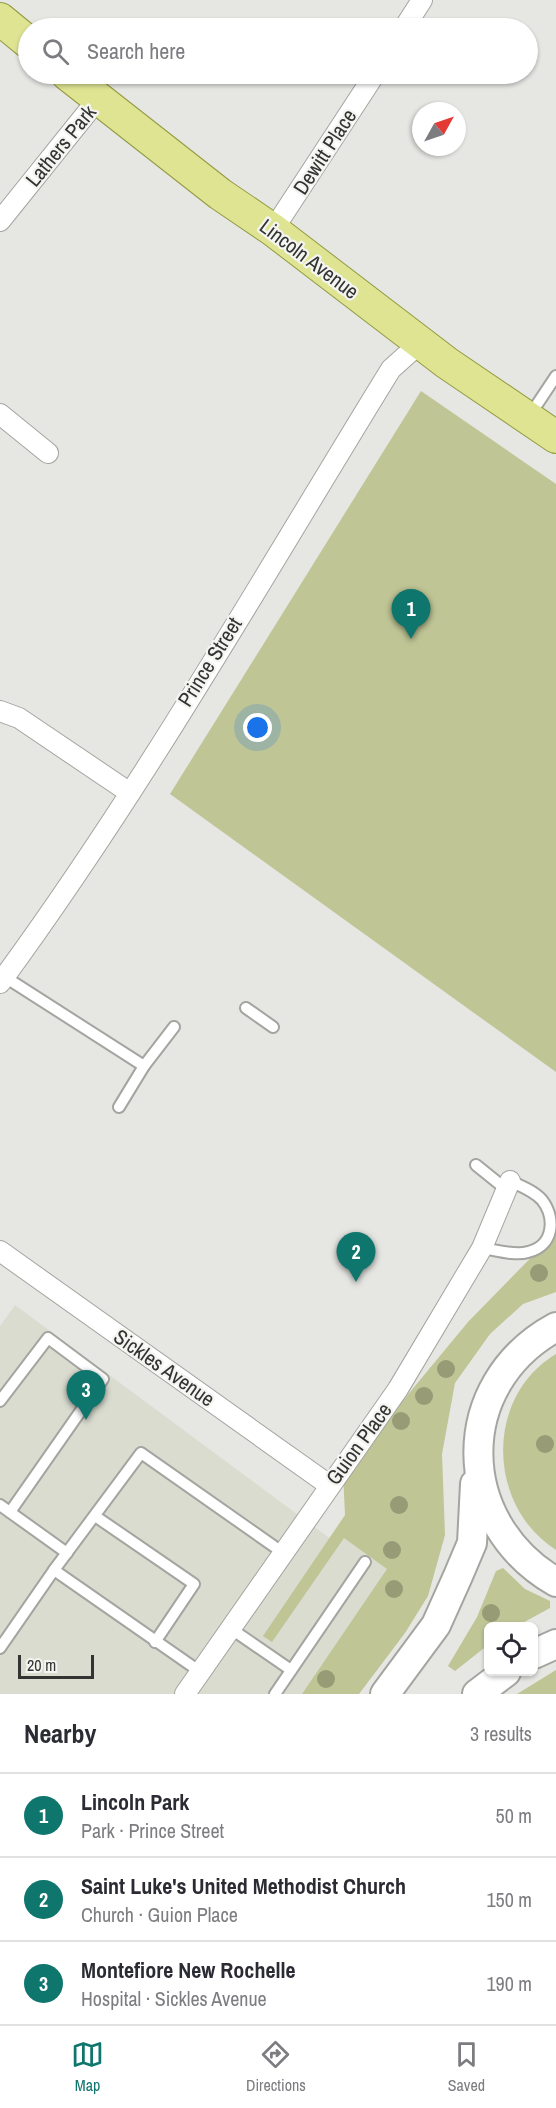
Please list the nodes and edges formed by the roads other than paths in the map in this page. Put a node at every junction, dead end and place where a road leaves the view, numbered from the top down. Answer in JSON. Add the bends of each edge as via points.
{"nodes":[{"id":1,"x":422,"y":0,"type":"edge"},
{"id":2,"x":410,"y":18,"type":"edge"},
{"id":3,"x":0,"y":19,"type":"edge"},
{"id":4,"x":18,"y":34,"type":"edge"},
{"id":5,"x":80,"y":84,"type":"edge"},
{"id":6,"x":368,"y":84,"type":"edge"},
{"id":7,"x":99,"y":99,"type":"junction"},
{"id":8,"x":0,"y":221,"type":"edge"},
{"id":9,"x":273,"y":230,"type":"junction"},
{"id":10,"x":420,"y":343,"type":"junction"},
{"id":11,"x":556,"y":376,"type":"edge"},
{"id":12,"x":0,"y":414,"type":"edge"},
{"id":13,"x":528,"y":418,"type":"junction"},
{"id":14,"x":556,"y":437,"type":"edge"},
{"id":15,"x":48,"y":453,"type":"dead end"},
{"id":16,"x":0,"y":711,"type":"edge"},
{"id":17,"x":130,"y":793,"type":"junction"},
{"id":18,"x":2,"y":980,"type":"edge"},
{"id":19,"x":246,"y":1008,"type":"dead end"},
{"id":20,"x":174,"y":1027,"type":"dead end"},
{"id":21,"x":273,"y":1027,"type":"dead end"},
{"id":22,"x":144,"y":1066,"type":"junction"},
{"id":23,"x":119,"y":1107,"type":"dead end"},
{"id":24,"x":476,"y":1165,"type":"dead end"},
{"id":25,"x":509,"y":1185,"type":"junction"},
{"id":26,"x":482,"y":1248,"type":"junction"},
{"id":27,"x":0,"y":1251,"type":"edge"},
{"id":28,"x":556,"y":1327,"type":"edge"},
{"id":29,"x":0,"y":1401,"type":"edge"},
{"id":30,"x":478,"y":1449,"type":"junction"},
{"id":31,"x":329,"y":1485,"type":"junction"},
{"id":32,"x":0,"y":1504,"type":"edge"},
{"id":33,"x":10,"y":1512,"type":"junction"},
{"id":34,"x":94,"y":1516,"type":"junction"},
{"id":35,"x":67,"y":1552,"type":"junction"},
{"id":36,"x":282,"y":1552,"type":"junction"},
{"id":37,"x":365,"y":1562,"type":"dead end"},
{"id":38,"x":54,"y":1570,"type":"junction"},
{"id":39,"x":556,"y":1582,"type":"edge"},
{"id":40,"x":230,"y":1628,"type":"junction"},
{"id":41,"x":155,"y":1642,"type":"junction"},
{"id":42,"x":556,"y":1644,"type":"edge"},
{"id":43,"x":0,"y":1648,"type":"edge"},
{"id":44,"x":538,"y":1652,"type":"edge"},
{"id":45,"x":291,"y":1670,"type":"junction"},
{"id":46,"x":199,"y":1671,"type":"junction"},
{"id":47,"x":500,"y":1676,"type":"edge"},
{"id":48,"x":185,"y":1694,"type":"edge"},
{"id":49,"x":275,"y":1694,"type":"edge"},
{"id":50,"x":385,"y":1694,"type":"edge"},
{"id":51,"x":477,"y":1694,"type":"edge"}],
"edges":[{"from":1,"to":2,"type":"street"},
{"from":3,"to":4,"type":"main road"},
{"from":5,"to":7,"type":"main road","name":"Lincoln Avenue"},
{"from":6,"to":9,"type":"street","name":"Dewitt Place"},
{"from":7,"to":8,"type":"street","name":"Lathers Park"},
{"from":7,"to":9,"type":"main road","name":"Lincoln Avenue","via":[[219,194]]},
{"from":9,"to":10,"type":"main road","name":"Lincoln Avenue"},
{"from":10,"to":13,"type":"main road","name":"Lincoln Avenue"},
{"from":10,"to":17,"type":"street","name":"Prince Street","via":[[391,369]]},
{"from":11,"to":13,"type":"lane"},
{"from":12,"to":15,"type":"street"},
{"from":13,"to":14,"type":"main road","name":"Lincoln Avenue"},
{"from":16,"to":17,"type":"street","via":[[19,718]]},
{"from":17,"to":18,"type":"street","name":"Prince Street"},
{"from":18,"to":22,"type":"lane"},
{"from":19,"to":21,"type":"lane"},
{"from":20,"to":22,"type":"lane"},
{"from":22,"to":23,"type":"lane"},
{"from":24,"to":25,"type":"lane"},
{"from":25,"to":26,"type":"street","name":"Guion Place"},
{"from":25,"to":26,"type":"lane","via":[[531,1191],[541,1199],[551,1229],[540,1246],[528,1252]]},
{"from":26,"to":31,"type":"street","name":"Guion Place","via":[[398,1389]]},
{"from":27,"to":31,"type":"street","name":"Sickles Avenue"},
{"from":28,"to":30,"type":"main road","via":[[527,1346],[501,1376],[484,1413]]},
{"from":29,"to":33,"type":"lane","via":[[48,1338],[103,1379]]},
{"from":30,"to":39,"type":"main road","via":[[482,1487],[497,1526],[524,1560]]},
{"from":30,"to":50,"type":"main road","via":[[471,1543],[436,1625]]},
{"from":31,"to":36,"type":"street","name":"Guion Place"},
{"from":32,"to":33,"type":"lane"},
{"from":33,"to":35,"type":"lane"},
{"from":34,"to":35,"type":"lane"},
{"from":34,"to":36,"type":"lane","via":[[141,1453]]},
{"from":34,"to":41,"type":"lane","via":[[194,1584]]},
{"from":35,"to":38,"type":"lane"},
{"from":36,"to":40,"type":"street","name":"Guion Place"},
{"from":37,"to":45,"type":"lane"},
{"from":38,"to":41,"type":"lane"},
{"from":38,"to":43,"type":"lane"},
{"from":40,"to":45,"type":"lane"},
{"from":40,"to":46,"type":"street","name":"Guion Place"},
{"from":41,"to":46,"type":"lane"},
{"from":42,"to":44,"type":"main road"},
{"from":45,"to":49,"type":"lane"},
{"from":46,"to":48,"type":"street","name":"Guion Place"},
{"from":47,"to":51,"type":"main road"}]}
